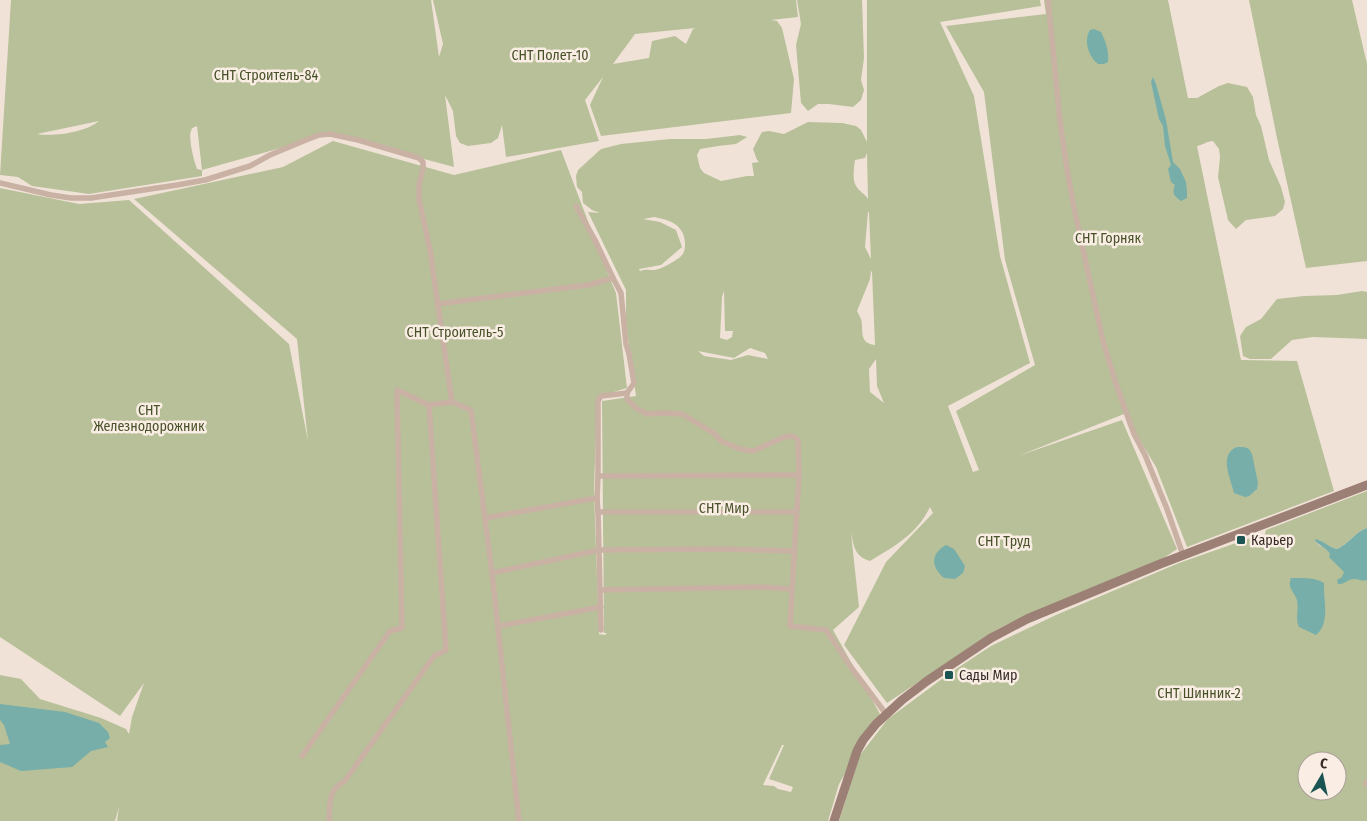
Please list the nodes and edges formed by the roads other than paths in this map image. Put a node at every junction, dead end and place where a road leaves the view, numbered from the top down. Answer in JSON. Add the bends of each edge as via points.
{"nodes":[{"id":1,"x":1048,"y":0,"type":"edge"},
{"id":2,"x":0,"y":183,"type":"edge"},
{"id":3,"x":576,"y":206,"type":"dead end"},
{"id":4,"x":613,"y":278,"type":"junction"},
{"id":5,"x":437,"y":304,"type":"junction"},
{"id":6,"x":628,"y":392,"type":"junction"},
{"id":7,"x":452,"y":402,"type":"junction"},
{"id":8,"x":429,"y":405,"type":"junction"},
{"id":9,"x":799,"y":475,"type":"junction"},
{"id":10,"x":598,"y":476,"type":"junction"},
{"id":11,"x":1367,"y":485,"type":"edge"},
{"id":12,"x":597,"y":498,"type":"junction"},
{"id":13,"x":598,"y":512,"type":"junction"},
{"id":14,"x":796,"y":512,"type":"junction"},
{"id":15,"x":485,"y":518,"type":"junction"},
{"id":16,"x":599,"y":550,"type":"junction"},
{"id":17,"x":794,"y":551,"type":"junction"},
{"id":18,"x":1183,"y":555,"type":"junction"},
{"id":19,"x":492,"y":573,"type":"junction"},
{"id":20,"x":792,"y":589,"type":"junction"},
{"id":21,"x":600,"y":590,"type":"junction"},
{"id":22,"x":601,"y":607,"type":"junction"},
{"id":23,"x":499,"y":626,"type":"junction"},
{"id":24,"x":601,"y":630,"type":"dead end"},
{"id":25,"x":886,"y":714,"type":"junction"},
{"id":26,"x":302,"y":756,"type":"dead end"},
{"id":27,"x":329,"y":821,"type":"edge"},
{"id":28,"x":520,"y":821,"type":"edge"},
{"id":29,"x":834,"y":821,"type":"edge"}],
"edges":[{"from":1,"to":18,"type":"street","via":[[1066,163],[1103,341],[1114,381]]},
{"from":2,"to":5,"type":"street","via":[[70,198],[178,186],[250,166],[319,135],[332,135],[410,154],[423,162],[419,199]]},
{"from":3,"to":4,"type":"street"},
{"from":4,"to":5,"type":"street","via":[[588,285]]},
{"from":4,"to":6,"type":"street","via":[[621,293],[634,383]]},
{"from":5,"to":7,"type":"street"},
{"from":6,"to":9,"type":"street","via":[[627,399],[646,414],[682,414],[721,441],[740,449],[753,451],[793,436],[798,440]]},
{"from":6,"to":10,"type":"street","via":[[602,396],[598,401]]},
{"from":7,"to":8,"type":"street"},
{"from":7,"to":15,"type":"street","via":[[471,410]]},
{"from":8,"to":26,"type":"street","via":[[397,390],[402,628],[390,631]]},
{"from":8,"to":27,"type":"street","via":[[446,650],[434,656],[344,782],[334,789]]},
{"from":9,"to":10,"type":"street"},
{"from":9,"to":14,"type":"street"},
{"from":10,"to":12,"type":"street"},
{"from":11,"to":18,"type":"street"},
{"from":12,"to":13,"type":"street"},
{"from":12,"to":15,"type":"street"},
{"from":13,"to":14,"type":"street"},
{"from":13,"to":16,"type":"street"},
{"from":14,"to":17,"type":"street"},
{"from":15,"to":19,"type":"street"},
{"from":16,"to":17,"type":"street"},
{"from":16,"to":19,"type":"street"},
{"from":16,"to":21,"type":"street"},
{"from":17,"to":20,"type":"street"},
{"from":18,"to":25,"type":"street","via":[[1008,628],[951,664]]},
{"from":19,"to":23,"type":"street"},
{"from":20,"to":21,"type":"street"},
{"from":20,"to":25,"type":"street","via":[[790,626],[826,630]]},
{"from":21,"to":22,"type":"street"},
{"from":22,"to":23,"type":"street"},
{"from":22,"to":24,"type":"street"},
{"from":23,"to":28,"type":"street"},
{"from":25,"to":29,"type":"street","via":[[857,752]]}]}
